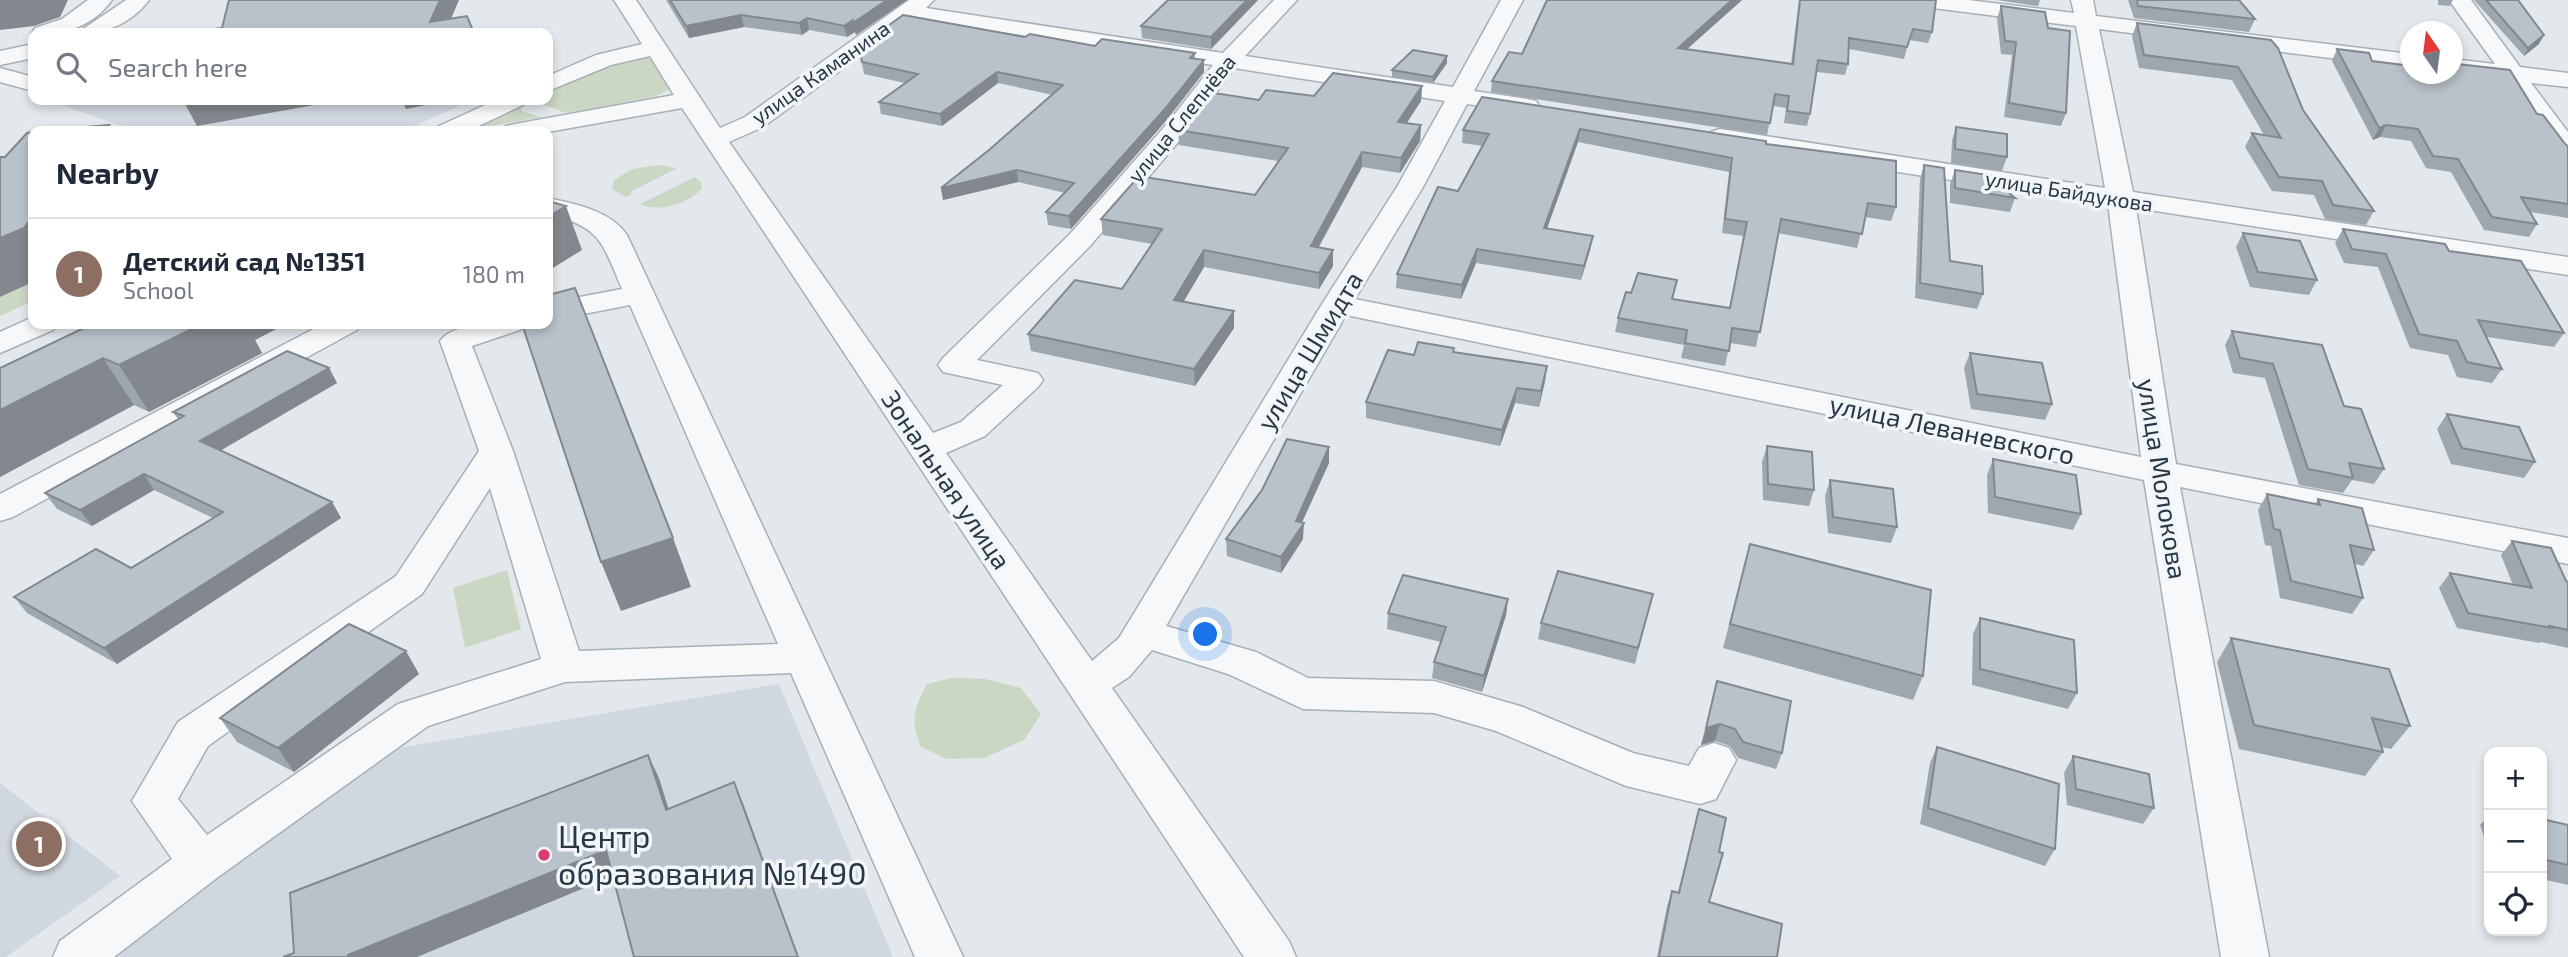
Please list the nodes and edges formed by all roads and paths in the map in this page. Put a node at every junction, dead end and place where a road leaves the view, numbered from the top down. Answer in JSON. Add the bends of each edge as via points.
{"nodes":[{"id":1,"x":101,"y":0,"type":"edge"},
{"id":2,"x":138,"y":0,"type":"edge"},
{"id":3,"x":625,"y":0,"type":"edge"},
{"id":4,"x":1286,"y":0,"type":"edge"},
{"id":5,"x":1513,"y":0,"type":"edge"},
{"id":6,"x":1917,"y":0,"type":"edge"},
{"id":7,"x":2460,"y":0,"type":"edge"},
{"id":8,"x":915,"y":5,"type":"edge"},
{"id":9,"x":2085,"y":10,"type":"edge"},
{"id":10,"x":59,"y":28,"type":"edge"},
{"id":11,"x":97,"y":28,"type":"edge"},
{"id":12,"x":28,"y":40,"type":"edge"},
{"id":13,"x":656,"y":48,"type":"junction"},
{"id":14,"x":28,"y":52,"type":"edge"},
{"id":15,"x":0,"y":59,"type":"edge"},
{"id":16,"x":2400,"y":59,"type":"edge"},
{"id":17,"x":1227,"y":62,"type":"junction"},
{"id":18,"x":2463,"y":67,"type":"edge"},
{"id":19,"x":2515,"y":74,"type":"junction"},
{"id":20,"x":28,"y":80,"type":"edge"},
{"id":21,"x":2568,"y":80,"type":"edge"},
{"id":22,"x":553,"y":82,"type":"edge"},
{"id":23,"x":1458,"y":96,"type":"junction"},
{"id":24,"x":690,"y":99,"type":"junction"},
{"id":25,"x":504,"y":105,"type":"edge"},
{"id":26,"x":532,"y":105,"type":"edge"},
{"id":27,"x":1555,"y":111,"type":"edge"},
{"id":28,"x":583,"y":119,"type":"junction"},
{"id":29,"x":459,"y":126,"type":"edge"},
{"id":30,"x":543,"y":126,"type":"edge"},
{"id":31,"x":1693,"y":132,"type":"edge"},
{"id":32,"x":715,"y":139,"type":"junction"},
{"id":33,"x":2568,"y":150,"type":"edge"},
{"id":34,"x":2120,"y":200,"type":"junction"},
{"id":35,"x":553,"y":207,"type":"edge"},
{"id":36,"x":2568,"y":266,"type":"edge"},
{"id":37,"x":640,"y":294,"type":"junction"},
{"id":38,"x":1336,"y":304,"type":"junction"},
{"id":39,"x":553,"y":311,"type":"edge"},
{"id":40,"x":32,"y":329,"type":"edge"},
{"id":41,"x":337,"y":329,"type":"edge"},
{"id":42,"x":493,"y":329,"type":"edge"},
{"id":43,"x":0,"y":344,"type":"edge"},
{"id":44,"x":925,"y":449,"type":"junction"},
{"id":45,"x":496,"y":451,"type":"junction"},
{"id":46,"x":2160,"y":472,"type":"junction"},
{"id":47,"x":0,"y":509,"type":"edge"},
{"id":48,"x":2568,"y":551,"type":"edge"},
{"id":49,"x":1142,"y":634,"type":"junction"},
{"id":50,"x":804,"y":658,"type":"junction"},
{"id":51,"x":564,"y":667,"type":"junction"},
{"id":52,"x":1086,"y":685,"type":"junction"},
{"id":53,"x":1714,"y":760,"type":"dead end"},
{"id":54,"x":202,"y":863,"type":"junction"},
{"id":55,"x":77,"y":957,"type":"edge"},
{"id":56,"x":939,"y":957,"type":"edge"},
{"id":57,"x":1272,"y":957,"type":"edge"},
{"id":58,"x":2245,"y":957,"type":"edge"}],
"edges":[{"from":1,"to":10,"type":"street","via":[[71,24]]},
{"from":2,"to":11,"type":"street"},
{"from":3,"to":13,"type":"street","name":"Зональная улица"},
{"from":4,"to":17,"type":"street","name":"улица Слепнёва"},
{"from":5,"to":23,"type":"street","name":"улица Шмидта"},
{"from":6,"to":9,"type":"street"},
{"from":7,"to":19,"type":"street"},
{"from":8,"to":17,"type":"street"},
{"from":8,"to":32,"type":"street","name":"улица Каманина","via":[[754,122]]},
{"from":9,"to":16,"type":"street"},
{"from":9,"to":34,"type":"street","name":"улица Молокова"},
{"from":12,"to":15,"type":"street"},
{"from":13,"to":22,"type":"street","via":[[604,60]]},
{"from":13,"to":24,"type":"street","name":"Зональная улица"},
{"from":14,"to":15,"type":"street"},
{"from":15,"to":20,"type":"street"},
{"from":17,"to":23,"type":"street"},
{"from":17,"to":44,"type":"street","name":"улица Слепнёва","via":[[1176,130],[1080,240],[954,365],[1027,380],[973,429]]},
{"from":18,"to":19,"type":"street"},
{"from":19,"to":21,"type":"street"},
{"from":19,"to":33,"type":"street"},
{"from":23,"to":27,"type":"street"},
{"from":23,"to":38,"type":"street","name":"улица Шмидта","via":[[1410,187]]},
{"from":24,"to":28,"type":"street"},
{"from":24,"to":32,"type":"street","name":"Зональная улица"},
{"from":25,"to":29,"type":"street"},
{"from":26,"to":28,"type":"street","via":[[549,116]]},
{"from":28,"to":30,"type":"street"},
{"from":31,"to":34,"type":"street","name":"улица Байдукова"},
{"from":32,"to":44,"type":"street","name":"Зональная улица"},
{"from":34,"to":36,"type":"street","name":"улица Байдукова"},
{"from":34,"to":46,"type":"street","name":"улица Молокова"},
{"from":35,"to":37,"type":"street","via":[[581,214],[613,235]]},
{"from":37,"to":39,"type":"street"},
{"from":37,"to":50,"type":"street"},
{"from":38,"to":46,"type":"street","name":"улица Леваневского"},
{"from":38,"to":49,"type":"street","name":"улица Шмидта"},
{"from":40,"to":43,"type":"street"},
{"from":41,"to":47,"type":"street"},
{"from":42,"to":45,"type":"street","via":[[455,341]]},
{"from":44,"to":52,"type":"street","name":"Зональная улица"},
{"from":45,"to":51,"type":"street"},
{"from":45,"to":54,"type":"street","via":[[409,585],[193,734],[154,801]]},
{"from":46,"to":48,"type":"street","name":"улица Леваневского"},
{"from":46,"to":58,"type":"street","name":"улица Молокова"},
{"from":49,"to":52,"type":"street","name":"улица Шмидта","via":[[1115,666]]},
{"from":49,"to":53,"type":"street","via":[[1242,663],[1303,693],[1434,697],[1507,718],[1626,769],[1700,786]]},
{"from":50,"to":51,"type":"street"},
{"from":50,"to":56,"type":"street"},
{"from":51,"to":54,"type":"street","via":[[413,715]]},
{"from":52,"to":57,"type":"street","name":"Зональная улица"},
{"from":54,"to":55,"type":"street"}]}
